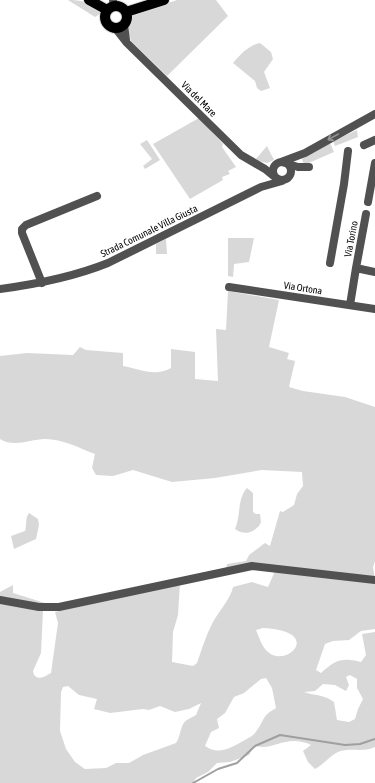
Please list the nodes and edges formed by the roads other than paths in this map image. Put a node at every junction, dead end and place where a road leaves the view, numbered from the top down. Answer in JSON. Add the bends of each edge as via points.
{"nodes":[{"id":1,"x":88,"y":0,"type":"edge"},
{"id":2,"x":164,"y":0,"type":"edge"},
{"id":3,"x":111,"y":6,"type":"edge"},
{"id":4,"x":126,"y":12,"type":"junction"},
{"id":5,"x":120,"y":27,"type":"junction"},
{"id":6,"x":375,"y":114,"type":"edge"},
{"id":7,"x":375,"y":140,"type":"edge"},
{"id":8,"x":364,"y":145,"type":"dead end"},
{"id":9,"x":348,"y":151,"type":"dead end"},
{"id":10,"x":375,"y":163,"type":"edge"},
{"id":11,"x":259,"y":166,"type":"junction"},
{"id":12,"x":279,"y":171,"type":"junction"},
{"id":13,"x":261,"y":188,"type":"junction"},
{"id":14,"x":97,"y":196,"type":"dead end"},
{"id":15,"x":368,"y":202,"type":"dead end"},
{"id":16,"x":366,"y":214,"type":"dead end"},
{"id":17,"x":330,"y":263,"type":"dead end"},
{"id":18,"x":356,"y":268,"type":"junction"},
{"id":19,"x":375,"y":272,"type":"edge"},
{"id":20,"x":42,"y":283,"type":"junction"},
{"id":21,"x":228,"y":287,"type":"dead end"},
{"id":22,"x":0,"y":289,"type":"edge"},
{"id":23,"x":350,"y":305,"type":"junction"},
{"id":24,"x":375,"y":309,"type":"edge"},
{"id":25,"x":375,"y":580,"type":"edge"},
{"id":26,"x":0,"y":600,"type":"edge"}],
"edges":[{"from":1,"to":3,"type":"main road"},
{"from":2,"to":4,"type":"main road"},
{"from":3,"to":4,"type":"main road","via":[[119,6]]},
{"from":3,"to":5,"type":"main road","via":[[104,16],[106,23],[110,28]]},
{"from":4,"to":5,"type":"main road","via":[[127,18]]},
{"from":5,"to":11,"type":"street","name":"Via del Mare","via":[[127,43],[241,155]]},
{"from":6,"to":12,"type":"street","one_way":true,"via":[[305,153]]},
{"from":7,"to":8,"type":"street"},
{"from":9,"to":17,"type":"street"},
{"from":10,"to":15,"type":"street"},
{"from":11,"to":12,"type":"street","name":"Via del Mare"},
{"from":11,"to":12,"type":"street"},
{"from":12,"to":13,"type":"street","name":"Strada Comunale Villa Giusta"},
{"from":12,"to":13,"type":"street"},
{"from":13,"to":20,"type":"street","name":"Strada Comunale Villa Giusta","via":[[108,263],[70,277]]},
{"from":14,"to":20,"type":"street","via":[[22,229]]},
{"from":16,"to":18,"type":"street","name":"Via Torino"},
{"from":18,"to":19,"type":"street","name":"Via Torino"},
{"from":18,"to":23,"type":"street","name":"Via Torino"},
{"from":20,"to":22,"type":"street","name":"Strada Comunale Villa Giusta"},
{"from":21,"to":23,"type":"street","name":"Via Ortona"},
{"from":23,"to":24,"type":"street","name":"Via Ortona"},
{"from":25,"to":26,"type":"street","via":[[252,566],[59,607],[39,607]]}]}
